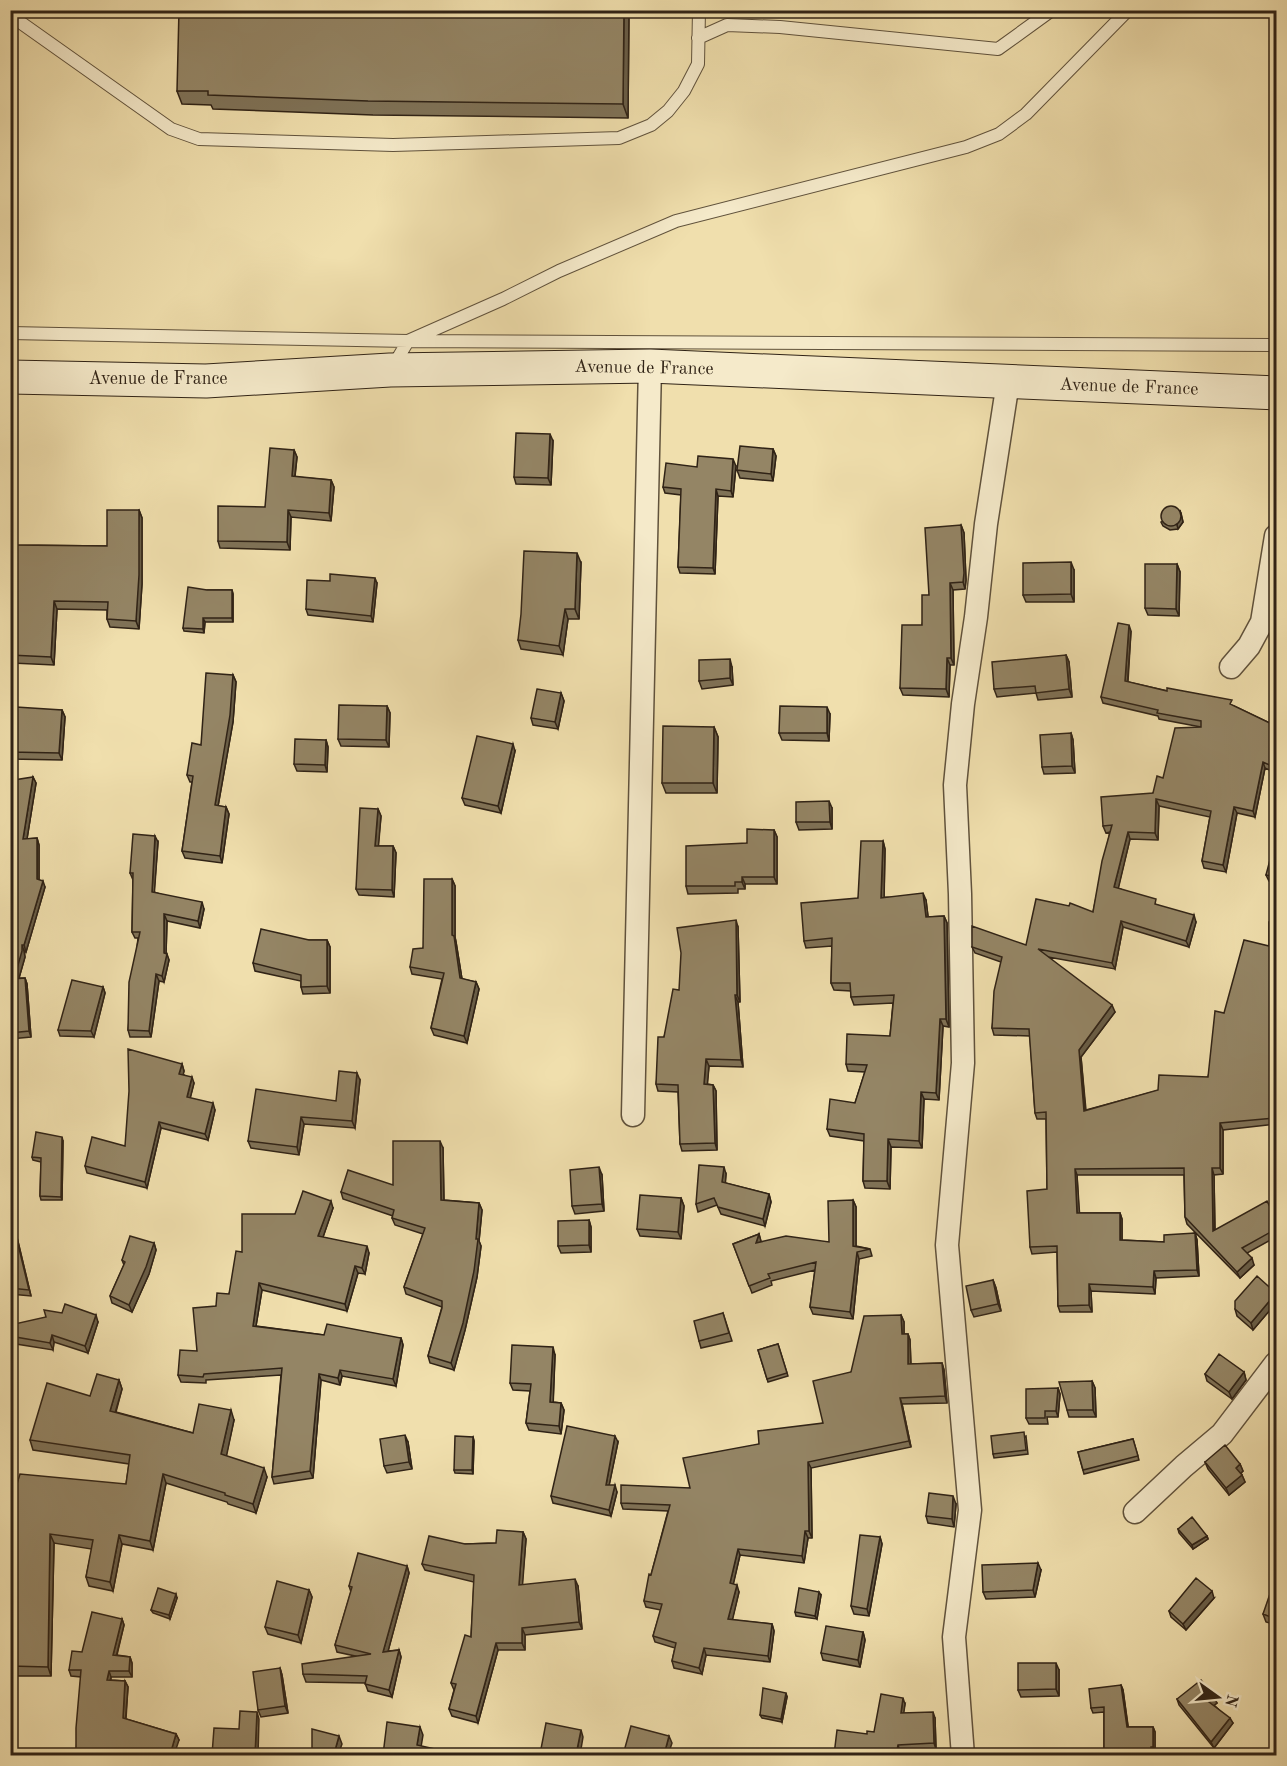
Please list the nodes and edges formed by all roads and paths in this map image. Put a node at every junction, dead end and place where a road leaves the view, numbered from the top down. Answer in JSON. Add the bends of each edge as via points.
{"nodes":[{"id":1,"x":699,"y":10,"type":"edge"},
{"id":2,"x":1052,"y":10,"type":"edge"},
{"id":3,"x":1128,"y":10,"type":"edge"},
{"id":4,"x":10,"y":15,"type":"edge"},
{"id":5,"x":698,"y":38,"type":"junction"},
{"id":6,"x":10,"y":333,"type":"edge"},
{"id":7,"x":408,"y":341,"type":"junction"},
{"id":8,"x":1276,"y":345,"type":"edge"},
{"id":9,"x":650,"y":366,"type":"junction"},
{"id":10,"x":390,"y":370,"type":"junction"},
{"id":11,"x":10,"y":377,"type":"edge"},
{"id":12,"x":1008,"y":382,"type":"junction"},
{"id":13,"x":1276,"y":393,"type":"edge"},
{"id":14,"x":1276,"y":536,"type":"edge"},
{"id":15,"x":1231,"y":667,"type":"dead end"},
{"id":16,"x":633,"y":1115,"type":"dead end"},
{"id":17,"x":1276,"y":1363,"type":"edge"},
{"id":18,"x":1135,"y":1512,"type":"dead end"},
{"id":19,"x":963,"y":1755,"type":"edge"}],
"edges":[{"from":1,"to":5,"type":"lane"},
{"from":2,"to":5,"type":"lane","via":[[998,49],[727,25]]},
{"from":3,"to":7,"type":"lane","via":[[1026,114],[999,134],[966,147],[676,221]]},
{"from":4,"to":5,"type":"lane","via":[[171,129],[199,139],[393,145],[619,138],[651,125],[684,91],[698,64]]},
{"from":6,"to":7,"type":"lane"},
{"from":7,"to":8,"type":"lane"},
{"from":7,"to":10,"type":"lane"},
{"from":9,"to":10,"type":"street","name":"Avenue de France"},
{"from":9,"to":12,"type":"street","name":"Avenue de France"},
{"from":9,"to":16,"type":"street"},
{"from":10,"to":11,"type":"street","name":"Avenue de France","via":[[206,381]]},
{"from":12,"to":13,"type":"street","name":"Avenue de France"},
{"from":12,"to":19,"type":"street","via":[[986,524],[955,785],[963,1063],[947,1245],[970,1510],[954,1637]]},
{"from":14,"to":15,"type":"street","via":[[1262,622]]},
{"from":17,"to":18,"type":"street","via":[[1222,1434]]}]}
